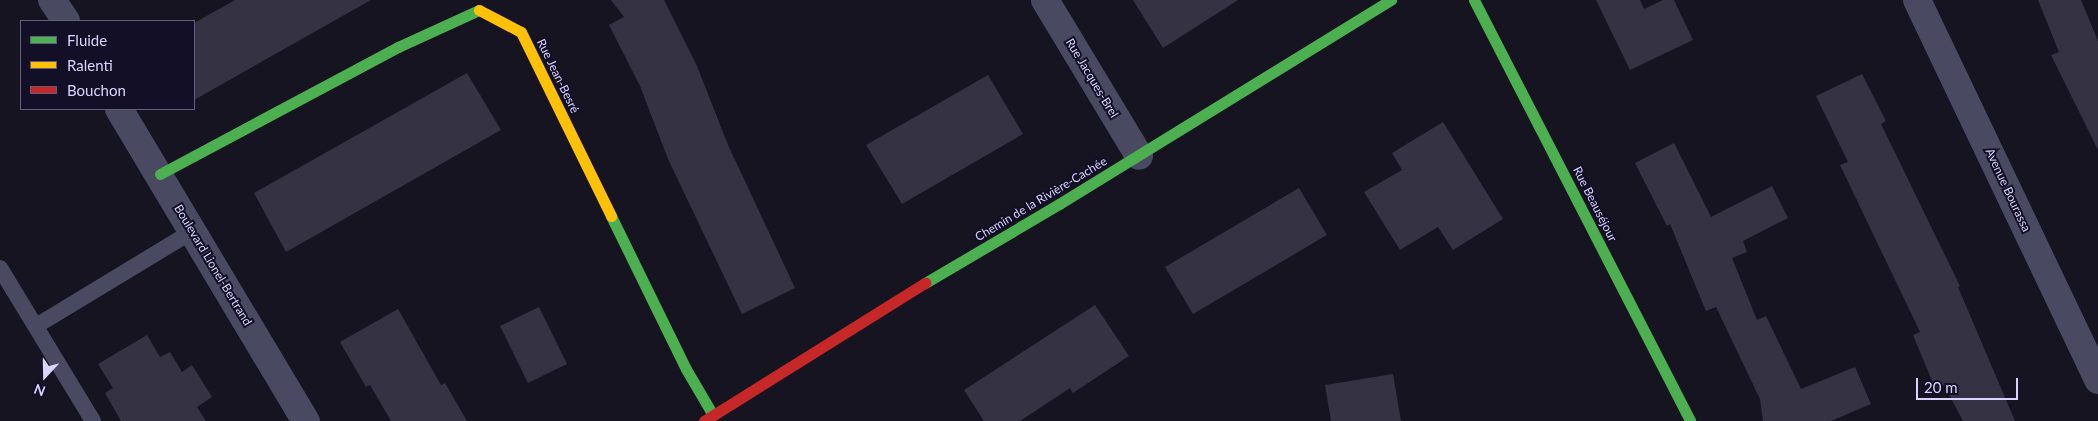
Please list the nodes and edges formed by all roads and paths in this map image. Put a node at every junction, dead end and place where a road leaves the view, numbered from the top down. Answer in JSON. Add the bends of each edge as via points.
{"nodes":[{"id":1,"x":52,"y":0,"type":"edge"},
{"id":2,"x":1045,"y":0,"type":"edge"},
{"id":3,"x":1392,"y":0,"type":"edge"},
{"id":4,"x":1474,"y":0,"type":"edge"},
{"id":5,"x":1917,"y":0,"type":"edge"},
{"id":6,"x":65,"y":20,"type":"edge"},
{"id":7,"x":121,"y":110,"type":"edge"},
{"id":8,"x":1139,"y":156,"type":"junction"},
{"id":9,"x":160,"y":174,"type":"junction"},
{"id":10,"x":193,"y":231,"type":"junction"},
{"id":11,"x":0,"y":268,"type":"edge"},
{"id":12,"x":36,"y":326,"type":"junction"},
{"id":13,"x":2098,"y":380,"type":"edge"},
{"id":14,"x":709,"y":418,"type":"edge"},
{"id":15,"x":93,"y":421,"type":"edge"},
{"id":16,"x":306,"y":421,"type":"edge"},
{"id":17,"x":1690,"y":421,"type":"edge"}],
"edges":[{"from":1,"to":6,"type":"street"},
{"from":2,"to":8,"type":"street","name":"Rue Jacques-Brel"},
{"from":3,"to":8,"type":"street","name":"Chemin de la Rivière-Cachée"},
{"from":4,"to":17,"type":"street","name":"Rue Beauséjour"},
{"from":5,"to":13,"type":"street","name":"Avenue Bourassa"},
{"from":7,"to":9,"type":"street","name":"Boulevard Lionel-Bertrand"},
{"from":8,"to":14,"type":"street","name":"Chemin de la Rivière-Cachée","via":[[893,302]]},
{"from":9,"to":10,"type":"street","name":"Boulevard Lionel-Bertrand"},
{"from":9,"to":14,"type":"street","name":"Rue Jean-Besré","via":[[398,47],[479,10],[522,32]]},
{"from":10,"to":12,"type":"lane"},
{"from":10,"to":16,"type":"street","name":"Boulevard Lionel-Bertrand"},
{"from":11,"to":12,"type":"lane"},
{"from":12,"to":15,"type":"lane"}]}
